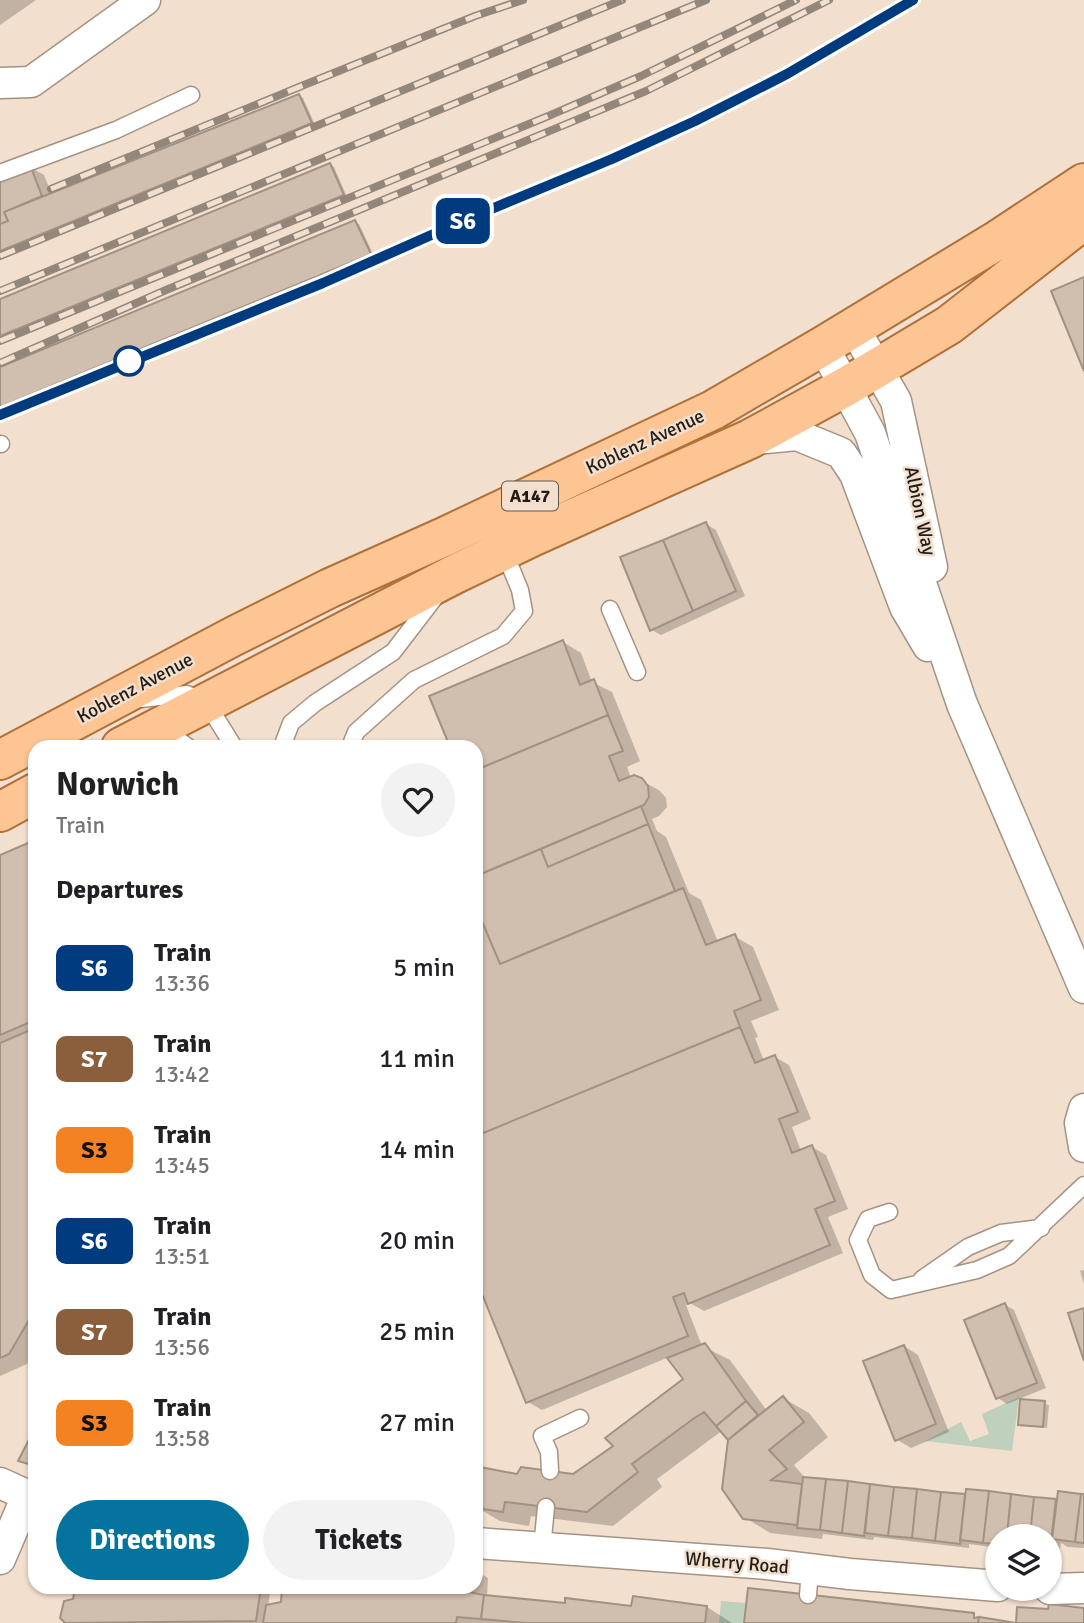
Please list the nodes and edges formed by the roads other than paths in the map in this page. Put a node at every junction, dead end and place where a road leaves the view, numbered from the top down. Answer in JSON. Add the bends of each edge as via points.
{"nodes":[{"id":1,"x":145,"y":0,"type":"edge"},
{"id":2,"x":0,"y":83,"type":"edge"},
{"id":3,"x":191,"y":95,"type":"dead end"},
{"id":4,"x":0,"y":173,"type":"edge"},
{"id":5,"x":1084,"y":183,"type":"edge"},
{"id":6,"x":1084,"y":220,"type":"edge"},
{"id":7,"x":839,"y":337,"type":"junction"},
{"id":8,"x":862,"y":377,"type":"junction"},
{"id":9,"x":750,"y":439,"type":"junction"},
{"id":10,"x":504,"y":551,"type":"junction"},
{"id":11,"x":453,"y":575,"type":"junction"},
{"id":12,"x":610,"y":609,"type":"dead end"},
{"id":13,"x":637,"y":672,"type":"dead end"},
{"id":14,"x":110,"y":701,"type":"junction"},
{"id":15,"x":206,"y":702,"type":"junction"},
{"id":16,"x":962,"y":704,"type":"junction"},
{"id":17,"x":174,"y":737,"type":"edge"},
{"id":18,"x":37,"y":740,"type":"edge"},
{"id":19,"x":230,"y":740,"type":"edge"},
{"id":20,"x":285,"y":740,"type":"edge"},
{"id":21,"x":352,"y":740,"type":"edge"},
{"id":22,"x":28,"y":745,"type":"edge"},
{"id":23,"x":0,"y":760,"type":"edge"},
{"id":24,"x":28,"y":797,"type":"edge"},
{"id":25,"x":0,"y":812,"type":"edge"},
{"id":26,"x":1084,"y":988,"type":"edge"},
{"id":27,"x":1084,"y":1109,"type":"edge"},
{"id":28,"x":1084,"y":1147,"type":"edge"},
{"id":29,"x":1084,"y":1185,"type":"edge"},
{"id":30,"x":889,"y":1212,"type":"dead end"},
{"id":31,"x":1041,"y":1228,"type":"junction"},
{"id":32,"x":917,"y":1282,"type":"junction"},
{"id":33,"x":580,"y":1418,"type":"dead end"},
{"id":34,"x":550,"y":1471,"type":"dead end"},
{"id":35,"x":0,"y":1483,"type":"edge"},
{"id":36,"x":28,"y":1496,"type":"edge"},
{"id":37,"x":28,"y":1503,"type":"edge"},
{"id":38,"x":546,"y":1507,"type":"dead end"},
{"id":39,"x":483,"y":1544,"type":"edge"},
{"id":40,"x":542,"y":1548,"type":"junction"},
{"id":41,"x":0,"y":1559,"type":"edge"},
{"id":42,"x":985,"y":1585,"type":"edge"},
{"id":43,"x":1062,"y":1588,"type":"edge"},
{"id":44,"x":1084,"y":1588,"type":"edge"}],
"edges":[{"from":1,"to":2,"type":"street","via":[[31,82]]},
{"from":3,"to":4,"type":"lane","via":[[116,130]]},
{"from":5,"to":7,"type":"main road","name":"Koblenz Avenue","number":"A147"},
{"from":6,"to":8,"type":"main road","name":"Koblenz Avenue","number":"A147","via":[[949,325]]},
{"from":7,"to":8,"type":"street","name":"Albion Way"},
{"from":7,"to":14,"type":"main road","name":"Koblenz Avenue","number":"A147","via":[[713,410],[330,588]]},
{"from":8,"to":9,"type":"main road","name":"Koblenz Avenue","number":"A147"},
{"from":8,"to":16,"type":"street","name":"Albion Way","via":[[896,401]]},
{"from":9,"to":10,"type":"main road","name":"Koblenz Avenue","number":"A147"},
{"from":9,"to":16,"type":"street","name":"Albion Way","via":[[797,435],[841,453],[855,474],[905,607]]},
{"from":10,"to":11,"type":"main road","name":"Koblenz Avenue","number":"A147"},
{"from":10,"to":21,"type":"lane","via":[[524,611],[503,636],[414,680]]},
{"from":11,"to":15,"type":"main road","name":"Koblenz Avenue","number":"A147"},
{"from":11,"to":20,"type":"lane","via":[[393,652],[315,703],[291,723]]},
{"from":12,"to":13,"type":"lane"},
{"from":14,"to":15,"type":"lane","via":[[187,694]]},
{"from":14,"to":18,"type":"main road","name":"Koblenz Avenue","number":"A147"},
{"from":15,"to":17,"type":"main road","name":"Koblenz Avenue","number":"A147"},
{"from":15,"to":19,"type":"lane"},
{"from":16,"to":26,"type":"street","name":"Albion Way"},
{"from":22,"to":23,"type":"main road","name":"Koblenz Avenue","number":"A147"},
{"from":24,"to":25,"type":"main road"},
{"from":27,"to":28,"type":"street","via":[[1080,1123]]},
{"from":29,"to":31,"type":"lane"},
{"from":30,"to":32,"type":"lane","via":[[867,1219],[858,1240],[867,1263],[872,1275],[891,1290]]},
{"from":31,"to":32,"type":"lane","via":[[1001,1233],[968,1247]]},
{"from":31,"to":32,"type":"lane","via":[[1009,1256],[977,1270]]},
{"from":33,"to":34,"type":"lane","via":[[542,1436]]},
{"from":35,"to":36,"type":"street"},
{"from":37,"to":41,"type":"street"},
{"from":38,"to":40,"type":"lane"},
{"from":39,"to":40,"type":"street","name":"Wherry Road"},
{"from":40,"to":42,"type":"street","name":"Wherry Road","via":[[767,1564],[809,1582]]},
{"from":43,"to":44,"type":"street"}]}
